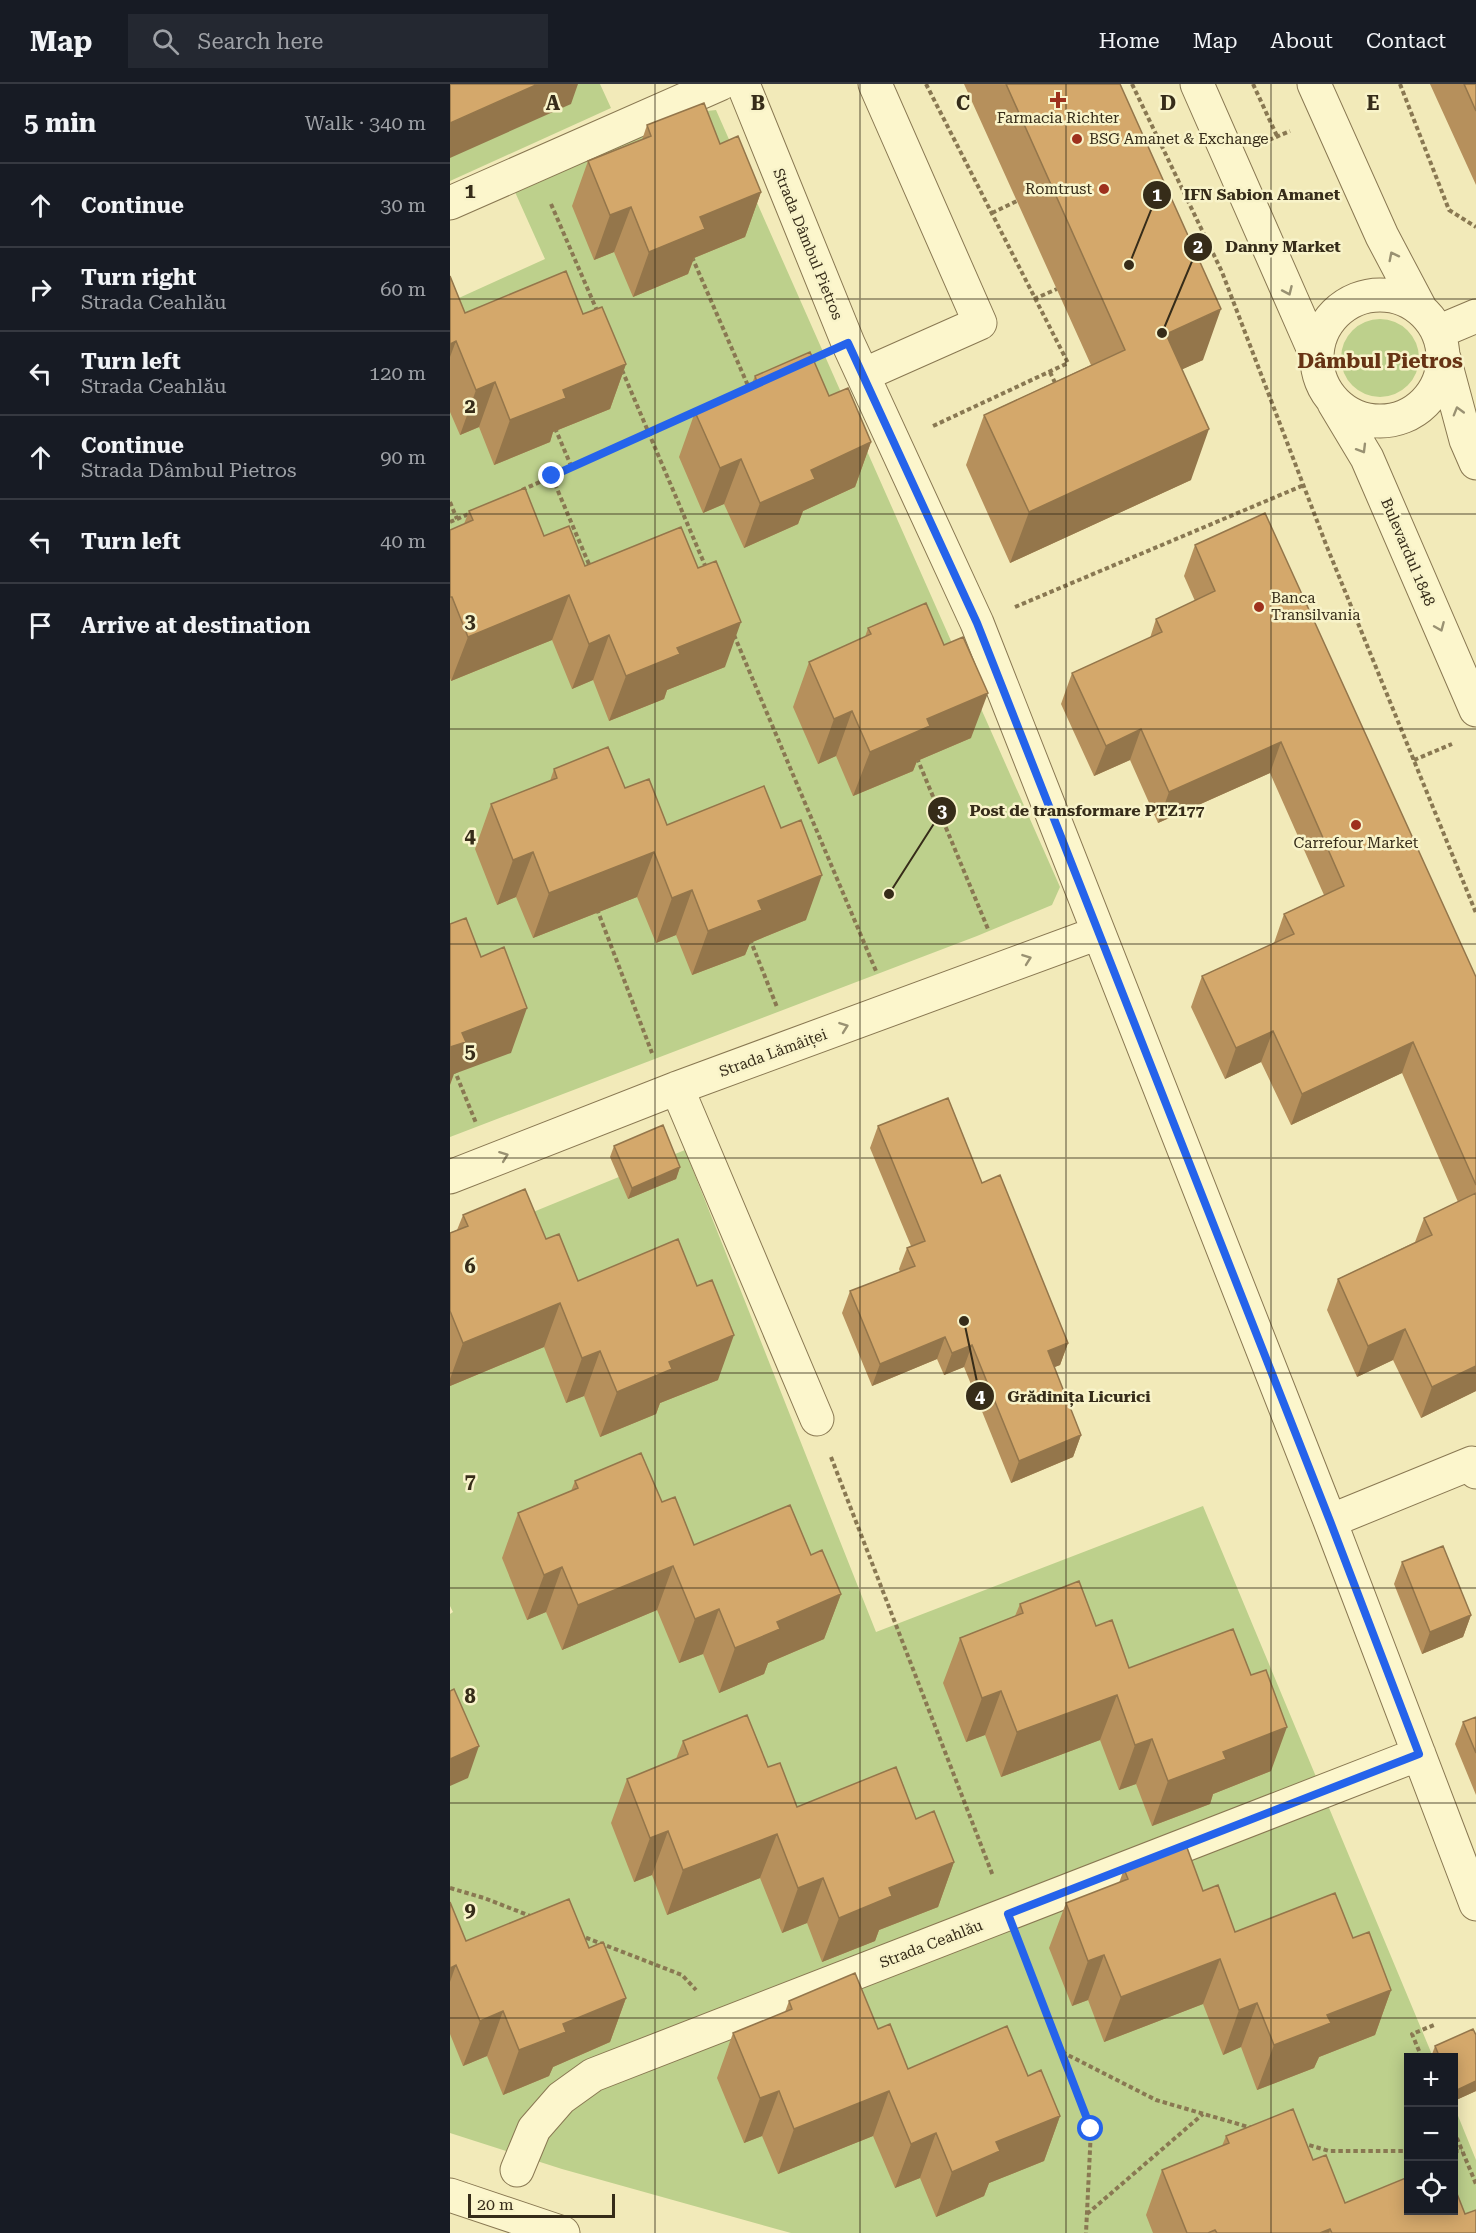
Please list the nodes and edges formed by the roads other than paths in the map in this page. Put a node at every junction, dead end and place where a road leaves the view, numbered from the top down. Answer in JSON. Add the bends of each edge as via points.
{"nodes":[{"id":1,"x":720,"y":84,"type":"edge"},
{"id":2,"x":743,"y":84,"type":"edge"},
{"id":3,"x":874,"y":84,"type":"edge"},
{"id":4,"x":1197,"y":84,"type":"edge"},
{"id":5,"x":1314,"y":84,"type":"edge"},
{"id":6,"x":450,"y":203,"type":"edge"},
{"id":7,"x":1476,"y":316,"type":"edge"},
{"id":8,"x":1434,"y":333,"type":"junction"},
{"id":9,"x":1316,"y":355,"type":"junction"},
{"id":10,"x":863,"y":375,"type":"junction"},
{"id":11,"x":1331,"y":399,"type":"junction"},
{"id":12,"x":1476,"y":463,"type":"edge"},
{"id":13,"x":1476,"y":710,"type":"edge"},
{"id":14,"x":1098,"y":933,"type":"junction"},
{"id":15,"x":677,"y":1088,"type":"junction"},
{"id":16,"x":450,"y":1177,"type":"edge"},
{"id":17,"x":816,"y":1419,"type":"road end"},
{"id":18,"x":1476,"y":1472,"type":"edge"},
{"id":19,"x":1330,"y":1521,"type":"junction"},
{"id":20,"x":1419,"y":1754,"type":"junction"},
{"id":21,"x":1476,"y":1904,"type":"edge"},
{"id":22,"x":517,"y":2170,"type":"dead end"},
{"id":23,"x":450,"y":2195,"type":"edge"},
{"id":24,"x":563,"y":2233,"type":"edge"}],
"edges":[{"from":1,"to":6,"type":"street"},
{"from":2,"to":10,"type":"street","name":"Strada Dâmbul Pietros"},
{"from":3,"to":10,"type":"street","via":[[980,323]]},
{"from":4,"to":9,"type":"street","one_way":true},
{"from":8,"to":5,"type":"street","one_way":true,"via":[[1382,236]]},
{"from":7,"to":8,"type":"street"},
{"from":8,"to":9,"type":"street","via":[[1401,298],[1373,295],[1352,301],[1334,314],[1321,336]]},
{"from":8,"to":11,"type":"street","via":[[1440,380],[1429,399],[1412,413],[1391,421],[1369,421],[1348,414]]},
{"from":12,"to":8,"type":"street","one_way":true},
{"from":9,"to":11,"type":"street","via":[[1320,378]]},
{"from":10,"to":14,"type":"street","name":"Strada Dâmbul Pietros","via":[[977,623]]},
{"from":11,"to":13,"type":"street","name":"Bulevardul 1848","one_way":true,"via":[[1367,458]]},
{"from":15,"to":14,"type":"street","name":"Strada Lămâiței","one_way":true},
{"from":14,"to":19,"type":"street"},
{"from":16,"to":15,"type":"street","name":"Strada Lămâiței","one_way":true},
{"from":15,"to":17,"type":"street"},
{"from":18,"to":19,"type":"street","via":[[1472,1463]]},
{"from":19,"to":20,"type":"street"},
{"from":20,"to":21,"type":"street"},
{"from":20,"to":22,"type":"street","name":"Strada Ceahlău","via":[[593,2075],[561,2098],[534,2129]]},
{"from":23,"to":24,"type":"street"}]}
